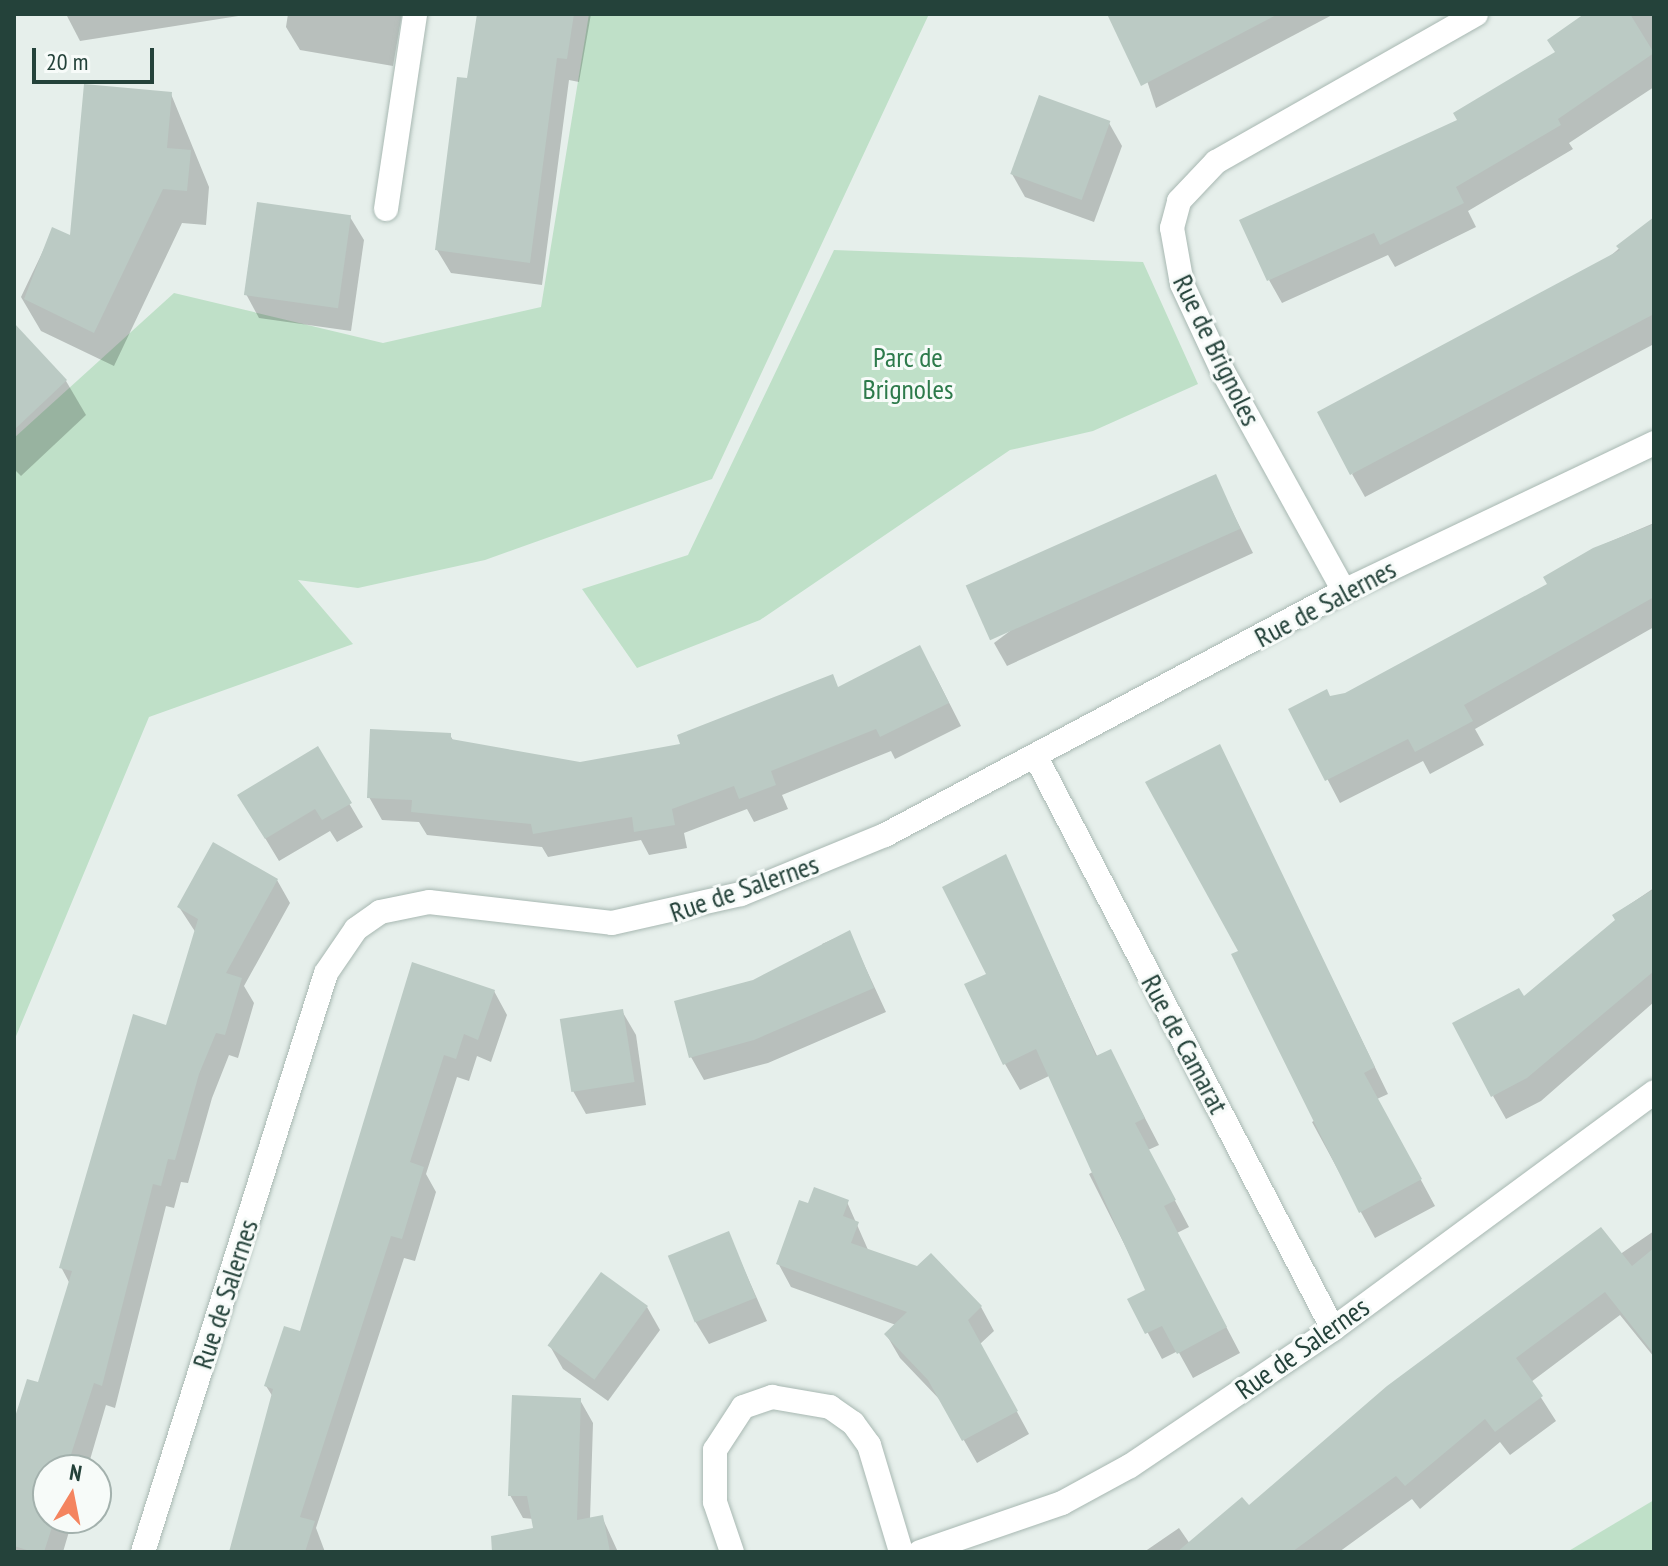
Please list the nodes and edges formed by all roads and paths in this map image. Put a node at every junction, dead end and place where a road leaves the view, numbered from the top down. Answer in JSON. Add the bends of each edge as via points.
{"nodes":[{"id":1,"x":415,"y":14,"type":"edge"},
{"id":2,"x":1476,"y":14,"type":"edge"},
{"id":3,"x":386,"y":209,"type":"dead end"},
{"id":4,"x":1654,"y":443,"type":"edge"},
{"id":5,"x":1344,"y":591,"type":"junction"},
{"id":6,"x":1037,"y":759,"type":"junction"},
{"id":7,"x":1654,"y":1092,"type":"edge"},
{"id":8,"x":1333,"y":1329,"type":"junction"},
{"id":9,"x":143,"y":1552,"type":"edge"},
{"id":10,"x":732,"y":1552,"type":"edge"},
{"id":11,"x":901,"y":1552,"type":"edge"},
{"id":12,"x":920,"y":1552,"type":"edge"}],
"edges":[{"from":1,"to":3,"type":"street"},
{"from":2,"to":5,"type":"street","name":"Rue de Brignoles","via":[[1216,162],[1179,201],[1172,228],[1182,284],[1223,372]]},
{"from":4,"to":5,"type":"street","name":"Rue de Salernes"},
{"from":5,"to":6,"type":"street","name":"Rue de Salernes"},
{"from":6,"to":8,"type":"street","name":"Rue de Camarat"},
{"from":6,"to":9,"type":"street","name":"Rue de Salernes","via":[[828,860],[691,910],[567,921],[429,902],[380,912],[356,929],[326,973]]},
{"from":7,"to":8,"type":"street","name":"Rue de Salernes"},
{"from":8,"to":12,"type":"street","name":"Rue de Salernes","via":[[1094,1488]]},
{"from":10,"to":11,"type":"street","via":[[715,1502],[715,1450],[743,1407],[772,1397],[830,1407],[853,1423],[869,1445]]}]}
